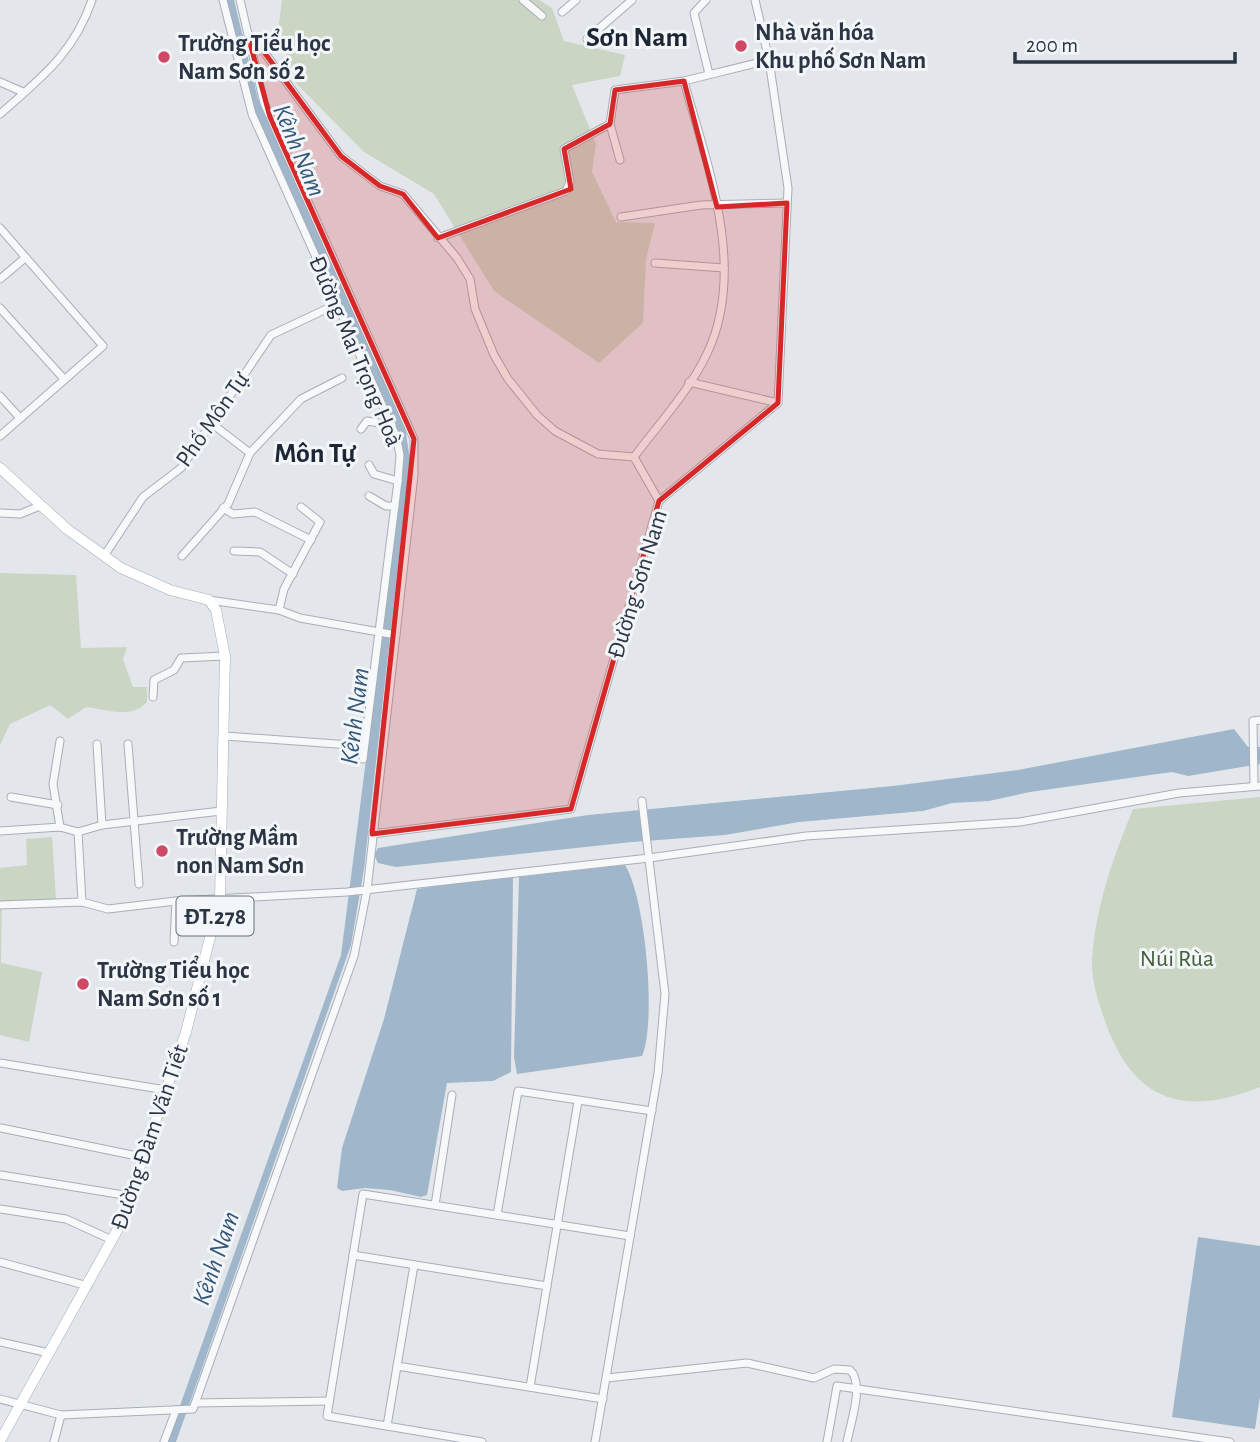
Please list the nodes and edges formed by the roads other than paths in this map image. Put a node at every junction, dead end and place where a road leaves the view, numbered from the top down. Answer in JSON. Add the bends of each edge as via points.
{"nodes":[{"id":1,"x":92,"y":0,"type":"edge"},
{"id":2,"x":223,"y":0,"type":"edge"},
{"id":3,"x":240,"y":0,"type":"edge"},
{"id":4,"x":523,"y":0,"type":"edge"},
{"id":5,"x":576,"y":0,"type":"edge"},
{"id":6,"x":632,"y":0,"type":"edge"},
{"id":7,"x":705,"y":0,"type":"edge"},
{"id":8,"x":755,"y":0,"type":"edge"},
{"id":9,"x":562,"y":12,"type":"dead end"},
{"id":10,"x":542,"y":16,"type":"dead end"},
{"id":11,"x":587,"y":39,"type":"dead end"},
{"id":12,"x":250,"y":43,"type":"junction"},
{"id":13,"x":769,"y":60,"type":"junction"},
{"id":14,"x":709,"y":74,"type":"junction"},
{"id":15,"x":684,"y":81,"type":"junction"},
{"id":16,"x":0,"y":82,"type":"edge"},
{"id":17,"x":23,"y":92,"type":"junction"},
{"id":18,"x":0,"y":114,"type":"edge"},
{"id":19,"x":610,"y":124,"type":"junction"},
{"id":20,"x":620,"y":160,"type":"dead end"},
{"id":21,"x":787,"y":203,"type":"junction"},
{"id":22,"x":717,"y":207,"type":"junction"},
{"id":23,"x":621,"y":217,"type":"dead end"},
{"id":24,"x":0,"y":228,"type":"edge"},
{"id":25,"x":438,"y":238,"type":"junction"},
{"id":26,"x":24,"y":258,"type":"junction"},
{"id":27,"x":654,"y":263,"type":"dead end"},
{"id":28,"x":724,"y":268,"type":"junction"},
{"id":29,"x":0,"y":279,"type":"edge"},
{"id":30,"x":337,"y":304,"type":"junction"},
{"id":31,"x":0,"y":308,"type":"edge"},
{"id":32,"x":342,"y":378,"type":"dead end"},
{"id":33,"x":64,"y":379,"type":"junction"},
{"id":34,"x":689,"y":382,"type":"junction"},
{"id":35,"x":0,"y":396,"type":"edge"},
{"id":36,"x":778,"y":404,"type":"junction"},
{"id":37,"x":20,"y":418,"type":"junction"},
{"id":38,"x":211,"y":423,"type":"junction"},
{"id":39,"x":392,"y":425,"type":"junction"},
{"id":40,"x":361,"y":429,"type":"dead end"},
{"id":41,"x":0,"y":436,"type":"edge"},
{"id":42,"x":250,"y":453,"type":"junction"},
{"id":43,"x":634,"y":457,"type":"junction"},
{"id":44,"x":369,"y":465,"type":"dead end"},
{"id":45,"x":0,"y":468,"type":"edge"},
{"id":46,"x":398,"y":481,"type":"junction"},
{"id":47,"x":369,"y":496,"type":"dead end"},
{"id":48,"x":659,"y":502,"type":"junction"},
{"id":49,"x":40,"y":506,"type":"junction"},
{"id":50,"x":395,"y":506,"type":"junction"},
{"id":51,"x":301,"y":507,"type":"dead end"},
{"id":52,"x":223,"y":509,"type":"junction"},
{"id":53,"x":0,"y":513,"type":"edge"},
{"id":54,"x":311,"y":540,"type":"junction"},
{"id":55,"x":234,"y":551,"type":"dead end"},
{"id":56,"x":104,"y":556,"type":"junction"},
{"id":57,"x":182,"y":556,"type":"dead end"},
{"id":58,"x":293,"y":574,"type":"junction"},
{"id":59,"x":209,"y":600,"type":"junction"},
{"id":60,"x":279,"y":610,"type":"junction"},
{"id":61,"x":380,"y":634,"type":"junction"},
{"id":62,"x":396,"y":635,"type":"junction"},
{"id":63,"x":225,"y":656,"type":"junction"},
{"id":64,"x":153,"y":697,"type":"dead end"},
{"id":65,"x":1260,"y":720,"type":"edge"},
{"id":66,"x":225,"y":736,"type":"junction"},
{"id":67,"x":60,"y":741,"type":"dead end"},
{"id":68,"x":97,"y":744,"type":"dead end"},
{"id":69,"x":128,"y":744,"type":"dead end"},
{"id":70,"x":365,"y":746,"type":"junction"},
{"id":71,"x":363,"y":759,"type":"dead end"},
{"id":72,"x":1257,"y":786,"type":"edge"},
{"id":73,"x":11,"y":797,"type":"dead end"},
{"id":74,"x":642,"y":801,"type":"dead end"},
{"id":75,"x":58,"y":805,"type":"junction"},
{"id":76,"x":221,"y":811,"type":"junction"},
{"id":77,"x":134,"y":821,"type":"junction"},
{"id":78,"x":102,"y":825,"type":"junction"},
{"id":79,"x":60,"y":827,"type":"junction"},
{"id":80,"x":0,"y":831,"type":"edge"},
{"id":81,"x":78,"y":832,"type":"junction"},
{"id":82,"x":372,"y":834,"type":"junction"},
{"id":83,"x":649,"y":855,"type":"junction"},
{"id":84,"x":139,"y":884,"type":"dead end"},
{"id":85,"x":367,"y":890,"type":"junction"},
{"id":86,"x":220,"y":898,"type":"junction"},
{"id":87,"x":176,"y":901,"type":"junction"},
{"id":88,"x":82,"y":902,"type":"junction"},
{"id":89,"x":0,"y":905,"type":"edge"},
{"id":90,"x":174,"y":942,"type":"dead end"},
{"id":91,"x":0,"y":1063,"type":"edge"},
{"id":92,"x":166,"y":1090,"type":"junction"},
{"id":93,"x":452,"y":1095,"type":"dead end"},
{"id":94,"x":578,"y":1101,"type":"junction"},
{"id":95,"x":652,"y":1111,"type":"junction"},
{"id":96,"x":1,"y":1128,"type":"edge"},
{"id":97,"x":142,"y":1157,"type":"junction"},
{"id":98,"x":1,"y":1175,"type":"edge"},
{"id":99,"x":130,"y":1196,"type":"junction"},
{"id":100,"x":435,"y":1205,"type":"junction"},
{"id":101,"x":0,"y":1209,"type":"edge"},
{"id":102,"x":497,"y":1215,"type":"junction"},
{"id":103,"x":557,"y":1224,"type":"junction"},
{"id":104,"x":630,"y":1236,"type":"junction"},
{"id":105,"x":112,"y":1240,"type":"junction"},
{"id":106,"x":353,"y":1255,"type":"junction"},
{"id":107,"x":0,"y":1262,"type":"edge"},
{"id":108,"x":414,"y":1265,"type":"junction"},
{"id":109,"x":88,"y":1286,"type":"junction"},
{"id":110,"x":547,"y":1286,"type":"junction"},
{"id":111,"x":0,"y":1342,"type":"edge"},
{"id":112,"x":49,"y":1353,"type":"junction"},
{"id":113,"x":397,"y":1366,"type":"junction"},
{"id":114,"x":607,"y":1378,"type":"junction"},
{"id":115,"x":530,"y":1387,"type":"junction"},
{"id":116,"x":856,"y":1388,"type":"junction"},
{"id":117,"x":0,"y":1399,"type":"edge"},
{"id":118,"x":603,"y":1399,"type":"junction"},
{"id":119,"x":329,"y":1401,"type":"junction"},
{"id":120,"x":19,"y":1406,"type":"junction"},
{"id":121,"x":195,"y":1406,"type":"junction"},
{"id":122,"x":176,"y":1410,"type":"junction"},
{"id":123,"x":61,"y":1415,"type":"junction"},
{"id":124,"x":387,"y":1426,"type":"junction"},
{"id":125,"x":0,"y":1441,"type":"edge"},
{"id":126,"x":54,"y":1442,"type":"edge"},
{"id":127,"x":164,"y":1442,"type":"edge"},
{"id":128,"x":482,"y":1442,"type":"edge"},
{"id":129,"x":595,"y":1442,"type":"edge"},
{"id":130,"x":827,"y":1442,"type":"edge"},
{"id":131,"x":846,"y":1442,"type":"edge"},
{"id":132,"x":1230,"y":1442,"type":"edge"}],
"edges":[{"from":1,"to":17,"type":"street","via":[[69,50]]},
{"from":2,"to":30,"type":"street","name":"Đường Mai Trọng Hoà","via":[[252,114]]},
{"from":3,"to":12,"type":"street"},
{"from":4,"to":10,"type":"street"},
{"from":5,"to":9,"type":"street"},
{"from":6,"to":11,"type":"street"},
{"from":7,"to":14,"type":"street","via":[[694,13]]},
{"from":8,"to":13,"type":"street"},
{"from":12,"to":25,"type":"street","via":[[264,52],[341,156],[380,186],[403,194]]},
{"from":12,"to":62,"type":"street","via":[[270,117],[414,439]]},
{"from":13,"to":14,"type":"street"},
{"from":13,"to":21,"type":"street"},
{"from":14,"to":15,"type":"street"},
{"from":15,"to":19,"type":"street","via":[[615,90]]},
{"from":15,"to":22,"type":"street"},
{"from":16,"to":17,"type":"street"},
{"from":17,"to":18,"type":"street"},
{"from":19,"to":20,"type":"street"},
{"from":19,"to":25,"type":"street","via":[[564,149],[570,182],[566,191]]},
{"from":21,"to":22,"type":"street"},
{"from":21,"to":36,"type":"street"},
{"from":22,"to":23,"type":"street","via":[[701,205]]},
{"from":22,"to":28,"type":"street"},
{"from":24,"to":26,"type":"street"},
{"from":25,"to":43,"type":"street","via":[[470,279],[480,322],[501,367],[537,415],[590,451]]},
{"from":26,"to":29,"type":"street"},
{"from":26,"to":33,"type":"street","via":[[103,346]]},
{"from":27,"to":28,"type":"street"},
{"from":28,"to":34,"type":"street","via":[[718,324]]},
{"from":30,"to":38,"type":"street","name":"Phố Môn Tự","via":[[271,335]]},
{"from":30,"to":39,"type":"street","name":"Đường Mai Trọng Hoà"},
{"from":31,"to":33,"type":"street"},
{"from":32,"to":42,"type":"street","via":[[301,399]]},
{"from":33,"to":37,"type":"street"},
{"from":34,"to":36,"type":"street"},
{"from":34,"to":43,"type":"street"},
{"from":35,"to":37,"type":"street"},
{"from":36,"to":48,"type":"street","name":"Đường Sơn Nam"},
{"from":37,"to":41,"type":"street"},
{"from":38,"to":42,"type":"street"},
{"from":38,"to":56,"type":"street","name":"Phố Môn Tự","via":[[181,468],[143,497]]},
{"from":39,"to":40,"type":"street","via":[[367,421]]},
{"from":39,"to":46,"type":"street","name":"Đường Mai Trọng Hoà","via":[[400,455]]},
{"from":42,"to":52,"type":"street"},
{"from":43,"to":48,"type":"street"},
{"from":44,"to":46,"type":"street","via":[[374,474]]},
{"from":45,"to":49,"type":"main road"},
{"from":46,"to":50,"type":"street","name":"Đường Mai Trọng Hoà"},
{"from":47,"to":50,"type":"street"},
{"from":48,"to":82,"type":"street","name":"Đường Sơn Nam","via":[[571,809]]},
{"from":49,"to":53,"type":"street","via":[[20,514]]},
{"from":49,"to":56,"type":"main road"},
{"from":50,"to":61,"type":"street","name":"Đường Mai Trọng Hoà"},
{"from":51,"to":54,"type":"street","via":[[320,522]]},
{"from":52,"to":54,"type":"street","via":[[233,514],[255,512]]},
{"from":52,"to":57,"type":"street"},
{"from":54,"to":58,"type":"street"},
{"from":55,"to":58,"type":"street","via":[[260,552]]},
{"from":56,"to":59,"type":"main road","via":[[151,582]]},
{"from":58,"to":60,"type":"street"},
{"from":59,"to":60,"type":"street"},
{"from":59,"to":63,"type":"main road","name":"Đường Đàm Văn Tiết","number":"ĐT.278","via":[[216,610]]},
{"from":60,"to":61,"type":"street"},
{"from":61,"to":62,"type":"street"},
{"from":61,"to":70,"type":"street","name":"Đường Mai Trọng Hoà"},
{"from":62,"to":82,"type":"street"},
{"from":63,"to":64,"type":"street","via":[[181,658],[174,670],[154,680]]},
{"from":63,"to":66,"type":"main road","name":"Đường Đàm Văn Tiết","number":"ĐT.278"},
{"from":65,"to":72,"type":"street","via":[[1252,727]]},
{"from":66,"to":70,"type":"street"},
{"from":66,"to":76,"type":"main road","name":"Đường Đàm Văn Tiết","number":"ĐT.278"},
{"from":67,"to":75,"type":"street","via":[[53,783]]},
{"from":68,"to":78,"type":"street"},
{"from":69,"to":77,"type":"street"},
{"from":70,"to":71,"type":"street","name":"Đường Mai Trọng Hoà"},
{"from":72,"to":83,"type":"street","via":[[1179,793],[1020,822],[806,836]]},
{"from":73,"to":75,"type":"street"},
{"from":74,"to":83,"type":"street"},
{"from":75,"to":79,"type":"street"},
{"from":76,"to":77,"type":"street"},
{"from":76,"to":86,"type":"main road","name":"Đường Đàm Văn Tiết","number":"ĐT.278"},
{"from":77,"to":78,"type":"street"},
{"from":77,"to":84,"type":"street"},
{"from":78,"to":81,"type":"street"},
{"from":79,"to":80,"type":"street"},
{"from":79,"to":81,"type":"street"},
{"from":81,"to":88,"type":"street"},
{"from":82,"to":85,"type":"street"},
{"from":83,"to":85,"type":"street"},
{"from":83,"to":95,"type":"street","via":[[665,994]]},
{"from":85,"to":86,"type":"street"},
{"from":85,"to":121,"type":"street","via":[[350,969]]},
{"from":86,"to":87,"type":"street"},
{"from":86,"to":92,"type":"main road","name":"Đường Đàm Văn Tiết","number":"ĐT.278","via":[[186,1032]]},
{"from":87,"to":88,"type":"street","via":[[108,909]]},
{"from":87,"to":90,"type":"street"},
{"from":88,"to":89,"type":"street"},
{"from":91,"to":92,"type":"street"},
{"from":92,"to":97,"type":"main road","name":"Đường Đàm Văn Tiết","number":"ĐT.278"},
{"from":93,"to":100,"type":"street"},
{"from":94,"to":95,"type":"street"},
{"from":94,"to":102,"type":"street","via":[[518,1091]]},
{"from":94,"to":103,"type":"street"},
{"from":95,"to":104,"type":"street"},
{"from":96,"to":97,"type":"street"},
{"from":97,"to":99,"type":"main road","name":"Đường Đàm Văn Tiết","number":"ĐT.278"},
{"from":98,"to":99,"type":"street"},
{"from":99,"to":105,"type":"main road","name":"Đường Đàm Văn Tiết","number":"ĐT.278"},
{"from":100,"to":102,"type":"street"},
{"from":100,"to":106,"type":"street","via":[[363,1194]]},
{"from":101,"to":105,"type":"street","via":[[66,1219]]},
{"from":102,"to":103,"type":"street"},
{"from":103,"to":104,"type":"street"},
{"from":103,"to":110,"type":"street"},
{"from":104,"to":114,"type":"street"},
{"from":105,"to":109,"type":"main road","name":"Đường Đàm Văn Tiết","number":"ĐT.278"},
{"from":106,"to":108,"type":"street"},
{"from":106,"to":119,"type":"street"},
{"from":107,"to":109,"type":"street"},
{"from":108,"to":110,"type":"street"},
{"from":108,"to":113,"type":"street"},
{"from":109,"to":112,"type":"main road","name":"Đường Đàm Văn Tiết","number":"ĐT.278"},
{"from":110,"to":115,"type":"street"},
{"from":111,"to":112,"type":"street"},
{"from":112,"to":120,"type":"main road","name":"Đường Đàm Văn Tiết","number":"ĐT.278"},
{"from":113,"to":115,"type":"street"},
{"from":113,"to":124,"type":"street"},
{"from":114,"to":116,"type":"street","via":[[747,1363],[814,1378],[834,1369],[850,1370]]},
{"from":114,"to":118,"type":"street"},
{"from":115,"to":118,"type":"street"},
{"from":116,"to":130,"type":"street","via":[[837,1386]]},
{"from":116,"to":131,"type":"street"},
{"from":116,"to":132,"type":"street"},
{"from":117,"to":120,"type":"street"},
{"from":118,"to":129,"type":"street"},
{"from":119,"to":121,"type":"street"},
{"from":119,"to":124,"type":"street","via":[[327,1416]]},
{"from":120,"to":123,"type":"street"},
{"from":120,"to":125,"type":"main road","name":"Đường Đàm Văn Tiết","number":"ĐT.278"},
{"from":121,"to":122,"type":"street"},
{"from":122,"to":123,"type":"street"},
{"from":122,"to":127,"type":"street"},
{"from":123,"to":126,"type":"street"},
{"from":124,"to":128,"type":"street"}]}
